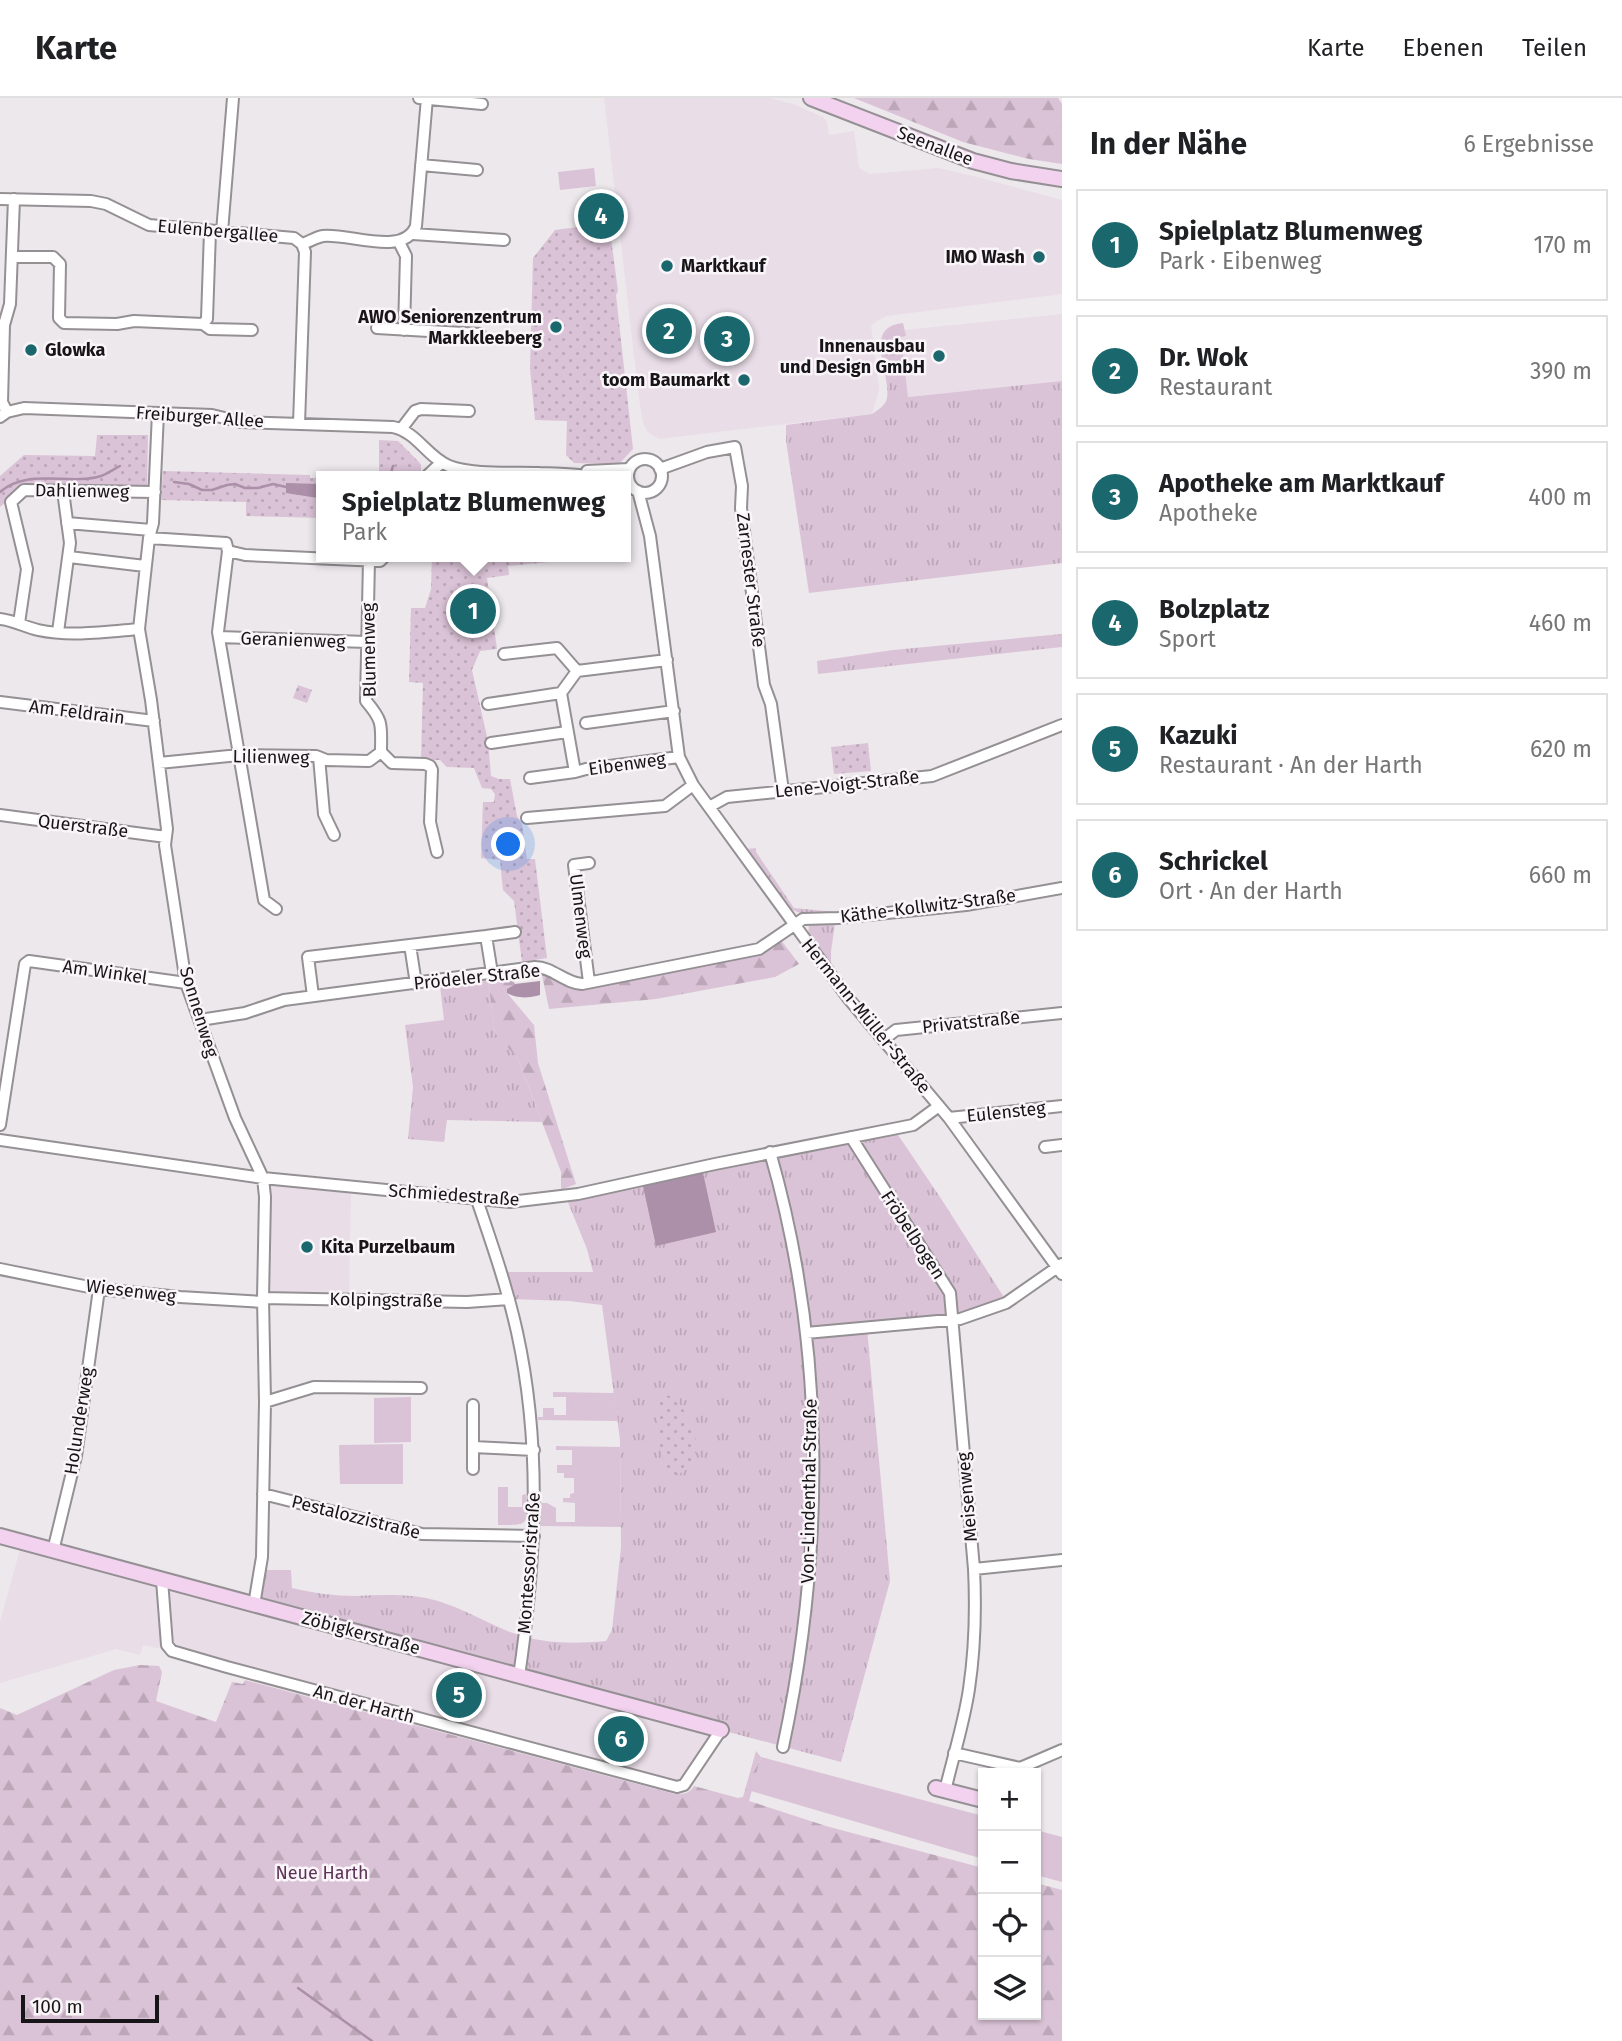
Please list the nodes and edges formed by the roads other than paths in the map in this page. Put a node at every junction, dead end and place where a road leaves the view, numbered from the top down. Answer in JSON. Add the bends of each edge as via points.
{"nodes":[{"id":1,"x":233,"y":98,"type":"edge"},
{"id":2,"x":419,"y":98,"type":"edge"},
{"id":3,"x":427,"y":98,"type":"edge"},
{"id":4,"x":811,"y":98,"type":"edge"},
{"id":5,"x":482,"y":104,"type":"dead end"},
{"id":6,"x":421,"y":165,"type":"junction"},
{"id":7,"x":477,"y":170,"type":"dead end"},
{"id":8,"x":1062,"y":179,"type":"edge"},
{"id":9,"x":0,"y":198,"type":"edge"},
{"id":10,"x":14,"y":199,"type":"junction"},
{"id":11,"x":210,"y":230,"type":"junction"},
{"id":12,"x":222,"y":232,"type":"junction"},
{"id":13,"x":413,"y":234,"type":"junction"},
{"id":14,"x":504,"y":240,"type":"dead end"},
{"id":15,"x":399,"y":242,"type":"junction"},
{"id":16,"x":302,"y":244,"type":"junction"},
{"id":17,"x":12,"y":257,"type":"junction"},
{"id":18,"x":203,"y":324,"type":"junction"},
{"id":19,"x":377,"y":328,"type":"dead end"},
{"id":20,"x":404,"y":330,"type":"junction"},
{"id":21,"x":251,"y":331,"type":"dead end"},
{"id":22,"x":480,"y":334,"type":"dead end"},
{"id":23,"x":469,"y":411,"type":"dead end"},
{"id":24,"x":158,"y":413,"type":"junction"},
{"id":25,"x":4,"y":414,"type":"edge"},
{"id":26,"x":299,"y":424,"type":"junction"},
{"id":27,"x":402,"y":428,"type":"junction"},
{"id":28,"x":441,"y":463,"type":"junction"},
{"id":29,"x":660,"y":469,"type":"junction"},
{"id":30,"x":432,"y":471,"type":"edge"},
{"id":31,"x":499,"y":471,"type":"edge"},
{"id":32,"x":631,"y":471,"type":"edge"},
{"id":33,"x":631,"y":481,"type":"edge"},
{"id":34,"x":63,"y":491,"type":"junction"},
{"id":35,"x":638,"y":491,"type":"junction"},
{"id":36,"x":652,"y":491,"type":"junction"},
{"id":37,"x":155,"y":492,"type":"junction"},
{"id":38,"x":67,"y":523,"type":"junction"},
{"id":39,"x":150,"y":534,"type":"junction"},
{"id":40,"x":650,"y":536,"type":"junction"},
{"id":41,"x":228,"y":551,"type":"junction"},
{"id":42,"x":69,"y":557,"type":"junction"},
{"id":43,"x":316,"y":558,"type":"edge"},
{"id":44,"x":369,"y":562,"type":"edge"},
{"id":45,"x":145,"y":566,"type":"junction"},
{"id":46,"x":0,"y":619,"type":"edge"},
{"id":47,"x":19,"y":623,"type":"junction"},
{"id":48,"x":139,"y":629,"type":"junction"},
{"id":49,"x":58,"y":632,"type":"junction"},
{"id":50,"x":219,"y":638,"type":"junction"},
{"id":51,"x":367,"y":642,"type":"junction"},
{"id":52,"x":503,"y":654,"type":"dead end"},
{"id":53,"x":667,"y":660,"type":"junction"},
{"id":54,"x":577,"y":671,"type":"junction"},
{"id":55,"x":561,"y":693,"type":"junction"},
{"id":56,"x":0,"y":702,"type":"edge"},
{"id":57,"x":488,"y":704,"type":"dead end"},
{"id":58,"x":674,"y":711,"type":"junction"},
{"id":59,"x":154,"y":721,"type":"junction"},
{"id":60,"x":586,"y":723,"type":"dead end"},
{"id":61,"x":1062,"y":725,"type":"edge"},
{"id":62,"x":567,"y":732,"type":"junction"},
{"id":63,"x":491,"y":743,"type":"dead end"},
{"id":64,"x":380,"y":752,"type":"junction"},
{"id":65,"x":239,"y":755,"type":"junction"},
{"id":66,"x":319,"y":757,"type":"junction"},
{"id":67,"x":680,"y":758,"type":"junction"},
{"id":68,"x":159,"y":763,"type":"junction"},
{"id":69,"x":575,"y":772,"type":"junction"},
{"id":70,"x":530,"y":778,"type":"dead end"},
{"id":71,"x":694,"y":785,"type":"junction"},
{"id":72,"x":783,"y":791,"type":"junction"},
{"id":73,"x":709,"y":807,"type":"junction"},
{"id":74,"x":0,"y":815,"type":"edge"},
{"id":75,"x":527,"y":818,"type":"dead end"},
{"id":76,"x":334,"y":835,"type":"dead end"},
{"id":77,"x":166,"y":837,"type":"junction"},
{"id":78,"x":437,"y":852,"type":"dead end"},
{"id":79,"x":589,"y":863,"type":"dead end"},
{"id":80,"x":1062,"y":888,"type":"edge"},
{"id":81,"x":276,"y":909,"type":"dead end"},
{"id":82,"x":794,"y":924,"type":"junction"},
{"id":83,"x":515,"y":932,"type":"dead end"},
{"id":84,"x":486,"y":936,"type":"junction"},
{"id":85,"x":410,"y":945,"type":"junction"},
{"id":86,"x":492,"y":973,"type":"junction"},
{"id":87,"x":589,"y":982,"type":"junction"},
{"id":88,"x":186,"y":983,"type":"junction"},
{"id":89,"x":416,"y":984,"type":"junction"},
{"id":90,"x":313,"y":996,"type":"junction"},
{"id":91,"x":1062,"y":1013,"type":"edge"},
{"id":92,"x":200,"y":1020,"type":"junction"},
{"id":93,"x":883,"y":1040,"type":"junction"},
{"id":94,"x":939,"y":1106,"type":"junction"},
{"id":95,"x":1062,"y":1106,"type":"edge"},
{"id":96,"x":949,"y":1118,"type":"junction"},
{"id":97,"x":0,"y":1125,"type":"edge"},
{"id":98,"x":851,"y":1137,"type":"junction"},
{"id":99,"x":0,"y":1140,"type":"edge"},
{"id":100,"x":1062,"y":1146,"type":"edge"},
{"id":101,"x":1045,"y":1147,"type":"dead end"},
{"id":102,"x":770,"y":1152,"type":"junction"},
{"id":103,"x":262,"y":1178,"type":"junction"},
{"id":104,"x":477,"y":1200,"type":"junction"},
{"id":105,"x":1060,"y":1268,"type":"edge"},
{"id":106,"x":0,"y":1269,"type":"edge"},
{"id":107,"x":99,"y":1289,"type":"junction"},
{"id":108,"x":509,"y":1299,"type":"junction"},
{"id":109,"x":263,"y":1300,"type":"junction"},
{"id":110,"x":951,"y":1320,"type":"junction"},
{"id":111,"x":806,"y":1333,"type":"junction"},
{"id":112,"x":421,"y":1388,"type":"dead end"},
{"id":113,"x":265,"y":1402,"type":"junction"},
{"id":114,"x":473,"y":1405,"type":"dead end"},
{"id":115,"x":473,"y":1447,"type":"junction"},
{"id":116,"x":534,"y":1450,"type":"junction"},
{"id":117,"x":473,"y":1469,"type":"dead end"},
{"id":118,"x":263,"y":1494,"type":"junction"},
{"id":119,"x":534,"y":1535,"type":"junction"},
{"id":120,"x":0,"y":1536,"type":"edge"},
{"id":121,"x":53,"y":1551,"type":"junction"},
{"id":122,"x":1062,"y":1560,"type":"edge"},
{"id":123,"x":974,"y":1569,"type":"junction"},
{"id":124,"x":162,"y":1580,"type":"junction"},
{"id":125,"x":254,"y":1605,"type":"junction"},
{"id":126,"x":519,"y":1676,"type":"junction"},
{"id":127,"x":721,"y":1730,"type":"joint"},
{"id":128,"x":783,"y":1747,"type":"dead end"},
{"id":129,"x":1062,"y":1750,"type":"edge"},
{"id":130,"x":954,"y":1753,"type":"junction"},
{"id":131,"x":941,"y":1789,"type":"joint"},
{"id":132,"x":978,"y":1800,"type":"edge"}],
"edges":[{"from":1,"to":12,"type":"street"},
{"from":2,"to":3,"type":"street"},
{"from":3,"to":5,"type":"street"},
{"from":3,"to":6,"type":"street"},
{"from":4,"to":8,"type":"main road","name":"Seenallee","via":[[973,161]]},
{"from":6,"to":7,"type":"street"},
{"from":6,"to":13,"type":"street"},
{"from":9,"to":10,"type":"street","name":"Eulenbergallee"},
{"from":10,"to":11,"type":"street","name":"Eulenbergallee","via":[[91,201],[149,225]]},
{"from":10,"to":17,"type":"street"},
{"from":11,"to":12,"type":"street","name":"Eulenbergallee"},
{"from":11,"to":18,"type":"street","via":[[207,319]]},
{"from":12,"to":16,"type":"street","name":"Eulenbergallee","via":[[294,239]]},
{"from":13,"to":14,"type":"street"},
{"from":13,"to":15,"type":"street"},
{"from":15,"to":16,"type":"street","via":[[323,236]]},
{"from":15,"to":20,"type":"street","via":[[406,256]]},
{"from":16,"to":26,"type":"street","name":"Eulenbergallee"},
{"from":17,"to":18,"type":"street","via":[[57,259],[59,318],[64,323]]},
{"from":17,"to":25,"type":"street","via":[[10,304],[4,325]]},
{"from":18,"to":21,"type":"street","via":[[211,329]]},
{"from":19,"to":20,"type":"street"},
{"from":20,"to":22,"type":"street"},
{"from":23,"to":27,"type":"street","via":[[421,409]]},
{"from":24,"to":25,"type":"street","name":"Freiburger Allee","via":[[24,408]]},
{"from":24,"to":26,"type":"street","name":"Freiburger Allee"},
{"from":24,"to":37,"type":"street","name":"Sonnenweg"},
{"from":26,"to":27,"type":"street","name":"Freiburger Allee"},
{"from":27,"to":28,"type":"street"},
{"from":28,"to":30,"type":"street"},
{"from":28,"to":31,"type":"street","via":[[462,470]]},
{"from":29,"to":32,"type":"street","via":[[644,459],[635,462]]},
{"from":29,"to":36,"type":"street","via":[[660,481]]},
{"from":29,"to":72,"type":"street","name":"Zarnester Straße","via":[[735,447],[762,671]]},
{"from":33,"to":35,"type":"street"},
{"from":34,"to":37,"type":"street","name":"Dahlienweg"},
{"from":34,"to":38,"type":"street"},
{"from":34,"to":47,"type":"street","name":"Dahlienweg","via":[[24,490],[11,502],[27,569]]},
{"from":35,"to":36,"type":"street"},
{"from":35,"to":40,"type":"street","name":"Hermann-Müller-Straße"},
{"from":36,"to":40,"type":"street","name":"Hermann-Müller-Straße"},
{"from":37,"to":39,"type":"street","name":"Sonnenweg"},
{"from":38,"to":39,"type":"street"},
{"from":38,"to":42,"type":"street"},
{"from":39,"to":41,"type":"street","via":[[226,542]]},
{"from":39,"to":45,"type":"street","name":"Sonnenweg"},
{"from":40,"to":53,"type":"street","name":"Hermann-Müller-Straße"},
{"from":41,"to":43,"type":"street"},
{"from":41,"to":50,"type":"street"},
{"from":42,"to":45,"type":"street"},
{"from":42,"to":49,"type":"street"},
{"from":44,"to":51,"type":"street","name":"Blumenweg"},
{"from":45,"to":48,"type":"street","name":"Sonnenweg"},
{"from":46,"to":47,"type":"street"},
{"from":47,"to":49,"type":"street"},
{"from":48,"to":49,"type":"street"},
{"from":48,"to":59,"type":"street","name":"Sonnenweg"},
{"from":50,"to":51,"type":"street","name":"Geranienweg"},
{"from":50,"to":65,"type":"street"},
{"from":51,"to":64,"type":"street","name":"Blumenweg","via":[[366,701],[381,722]]},
{"from":52,"to":54,"type":"street","via":[[557,649]]},
{"from":53,"to":54,"type":"street"},
{"from":53,"to":58,"type":"street","name":"Hermann-Müller-Straße"},
{"from":54,"to":55,"type":"street"},
{"from":55,"to":57,"type":"street"},
{"from":55,"to":62,"type":"street","name":"Eibenweg"},
{"from":56,"to":59,"type":"street","name":"Am Feldrain"},
{"from":58,"to":60,"type":"street"},
{"from":58,"to":67,"type":"street","name":"Hermann-Müller-Straße"},
{"from":59,"to":68,"type":"street","name":"Sonnenweg"},
{"from":61,"to":72,"type":"street","name":"Lene-Voigt-Straße","via":[[932,776]]},
{"from":62,"to":63,"type":"street"},
{"from":62,"to":69,"type":"street","name":"Eibenweg"},
{"from":64,"to":66,"type":"street","name":"Lilienweg","via":[[369,761]]},
{"from":64,"to":78,"type":"street","via":[[392,763],[430,766],[430,822]]},
{"from":65,"to":66,"type":"street","name":"Lilienweg"},
{"from":65,"to":68,"type":"street","name":"Lilienweg"},
{"from":65,"to":81,"type":"street","via":[[264,900]]},
{"from":66,"to":76,"type":"street","via":[[324,814]]},
{"from":67,"to":69,"type":"street","name":"Eibenweg"},
{"from":67,"to":71,"type":"street","name":"Hermann-Müller-Straße"},
{"from":68,"to":77,"type":"street","name":"Sonnenweg"},
{"from":69,"to":70,"type":"street","name":"Eibenweg"},
{"from":71,"to":73,"type":"street","name":"Hermann-Müller-Straße"},
{"from":71,"to":75,"type":"street","via":[[665,806]]},
{"from":72,"to":73,"type":"street","name":"Lene-Voigt-Straße","via":[[727,797]]},
{"from":73,"to":82,"type":"street","name":"Hermann-Müller-Straße"},
{"from":74,"to":77,"type":"street","name":"Querstraße"},
{"from":77,"to":88,"type":"street","name":"Sonnenweg"},
{"from":79,"to":87,"type":"street","name":"Ulmenweg","via":[[574,865]]},
{"from":80,"to":82,"type":"street","name":"Käthe-Kollwitz-Straße","via":[[966,905],[803,919]]},
{"from":82,"to":87,"type":"street","name":"Prödeler Straße","via":[[759,949]]},
{"from":82,"to":93,"type":"street","name":"Hermann-Müller-Straße"},
{"from":83,"to":84,"type":"street"},
{"from":84,"to":85,"type":"street"},
{"from":84,"to":86,"type":"street"},
{"from":85,"to":89,"type":"street"},
{"from":85,"to":90,"type":"street","via":[[307,957]]},
{"from":86,"to":87,"type":"street","name":"Prödeler Straße","via":[[543,967],[572,982]]},
{"from":86,"to":89,"type":"street","name":"Prödeler Straße"},
{"from":88,"to":92,"type":"street","name":"Sonnenweg"},
{"from":88,"to":97,"type":"street","name":"Am Winkel","via":[[25,964]]},
{"from":89,"to":90,"type":"street","name":"Prödeler Straße"},
{"from":90,"to":92,"type":"street","name":"Prödeler Straße"},
{"from":91,"to":93,"type":"street","name":"Privatstraße","via":[[896,1030]]},
{"from":92,"to":103,"type":"street","name":"Sonnenweg"},
{"from":93,"to":94,"type":"street","name":"Hermann-Müller-Straße"},
{"from":94,"to":96,"type":"street","name":"Hermann-Müller-Straße"},
{"from":94,"to":98,"type":"street","name":"Schmiedestraße","via":[[913,1125]]},
{"from":95,"to":96,"type":"street","name":"Eulensteg"},
{"from":96,"to":105,"type":"street","name":"Hermann-Müller-Straße"},
{"from":98,"to":102,"type":"street","name":"Schmiedestraße"},
{"from":98,"to":110,"type":"street","name":"Fröbelbogen","via":[[950,1293]]},
{"from":99,"to":103,"type":"street","name":"Schmiedestraße"},
{"from":100,"to":101,"type":"street"},
{"from":102,"to":104,"type":"street","name":"Schmiedestraße","via":[[578,1194],[510,1202]]},
{"from":102,"to":111,"type":"street","name":"Von-Lindenthal-Straße"},
{"from":103,"to":104,"type":"street","name":"Schmiedestraße"},
{"from":103,"to":109,"type":"street","name":"Sonnenweg"},
{"from":104,"to":108,"type":"street","name":"Montessoristraße"},
{"from":105,"to":110,"type":"street","via":[[1006,1303]]},
{"from":106,"to":107,"type":"street","name":"Wiesenweg"},
{"from":107,"to":109,"type":"street","name":"Wiesenweg"},
{"from":107,"to":121,"type":"street","name":"Holunderweg","via":[[76,1456]]},
{"from":108,"to":109,"type":"street","name":"Kolpingstraße"},
{"from":108,"to":116,"type":"street","name":"Montessoristraße","via":[[523,1361]]},
{"from":109,"to":113,"type":"street","name":"Sonnenweg"},
{"from":110,"to":111,"type":"street"},
{"from":110,"to":123,"type":"street","name":"Meisenweg"},
{"from":111,"to":128,"type":"street","name":"Von-Lindenthal-Straße","via":[[813,1422],[812,1533],[803,1634]]},
{"from":112,"to":113,"type":"street","via":[[314,1387]]},
{"from":113,"to":118,"type":"street","name":"Sonnenweg"},
{"from":114,"to":115,"type":"street"},
{"from":115,"to":116,"type":"street"},
{"from":115,"to":117,"type":"street"},
{"from":116,"to":119,"type":"street","name":"Montessoristraße"},
{"from":118,"to":119,"type":"street","name":"Pestalozzistraße","via":[[422,1534]]},
{"from":118,"to":125,"type":"street","name":"Sonnenweg","via":[[262,1557]]},
{"from":119,"to":126,"type":"street","name":"Montessoristraße"},
{"from":120,"to":121,"type":"main road","name":"Zöbigkerstraße"},
{"from":121,"to":124,"type":"main road","name":"Zöbigkerstraße"},
{"from":122,"to":123,"type":"street"},
{"from":123,"to":130,"type":"street","name":"Meisenweg","via":[[974,1652]]},
{"from":124,"to":125,"type":"main road","name":"Zöbigkerstraße"},
{"from":124,"to":127,"type":"street","name":"An der Harth","via":[[167,1645],[172,1651],[235,1670],[677,1787],[684,1785]]},
{"from":125,"to":126,"type":"main road","name":"Zöbigkerstraße"},
{"from":126,"to":127,"type":"main road","name":"Zöbigkerstraße"},
{"from":129,"to":130,"type":"street","via":[[1020,1769]]},
{"from":130,"to":131,"type":"street","name":"Meisenweg"},
{"from":131,"to":132,"type":"main road"}]}
